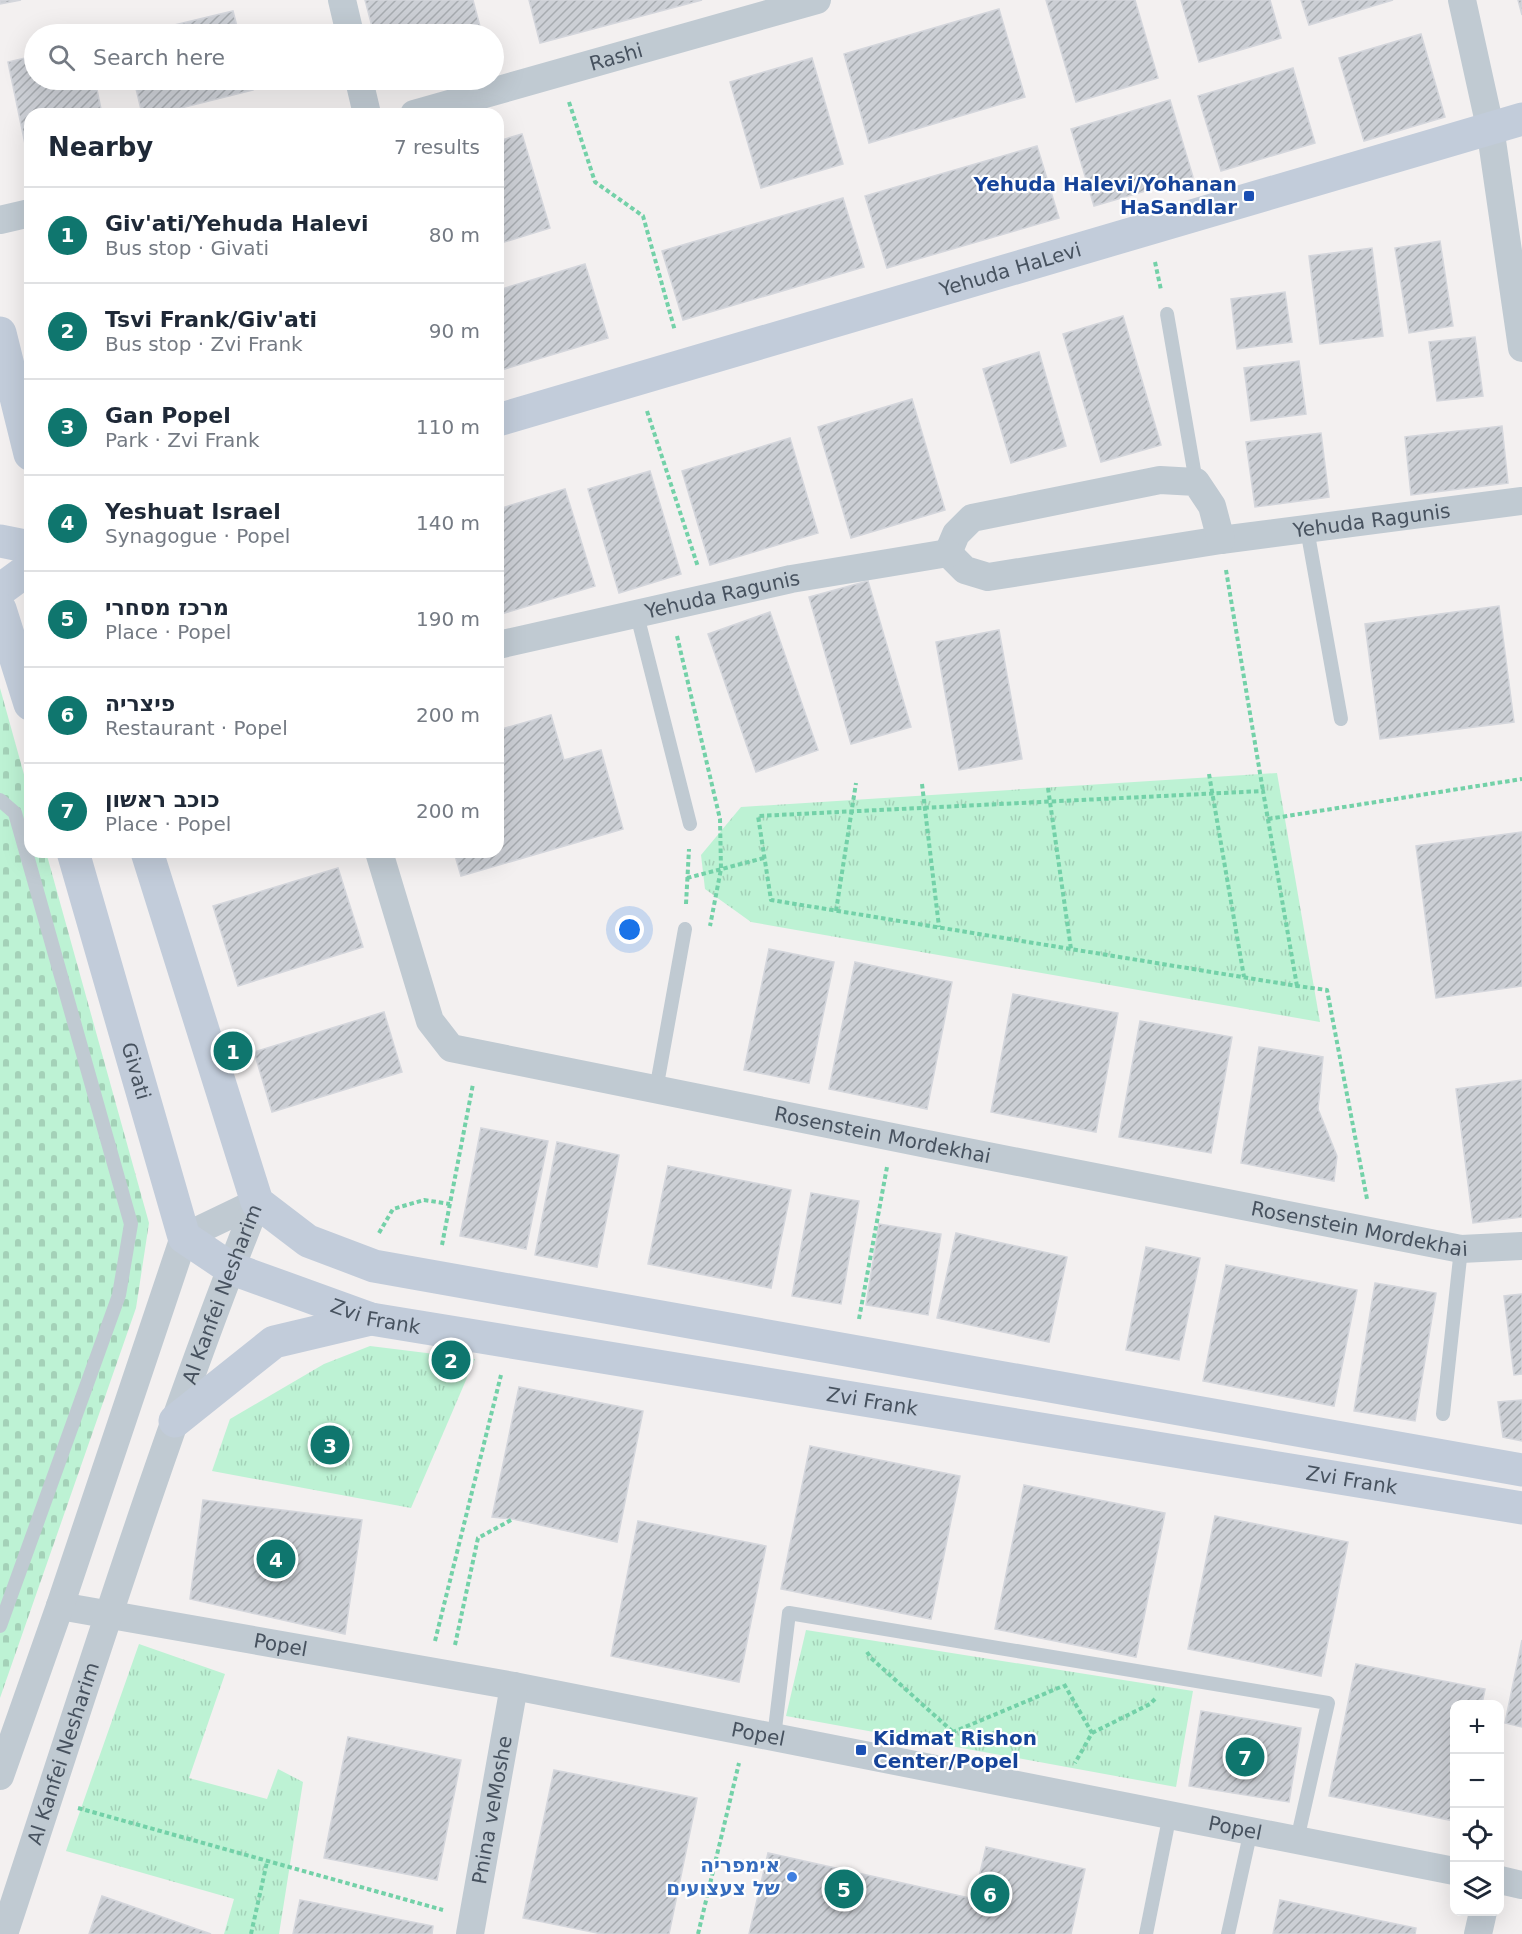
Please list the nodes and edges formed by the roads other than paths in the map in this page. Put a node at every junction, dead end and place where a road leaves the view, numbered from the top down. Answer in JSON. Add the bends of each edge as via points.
{"nodes":[{"id":1,"x":342,"y":0,"type":"edge"},
{"id":2,"x":817,"y":0,"type":"edge"},
{"id":3,"x":1462,"y":0,"type":"edge"},
{"id":4,"x":348,"y":24,"type":"edge"},
{"id":5,"x":504,"y":89,"type":"edge"},
{"id":6,"x":361,"y":90,"type":"edge"},
{"id":7,"x":499,"y":90,"type":"edge"},
{"id":8,"x":366,"y":108,"type":"edge"},
{"id":9,"x":435,"y":108,"type":"edge"},
{"id":10,"x":1522,"y":119,"type":"edge"},
{"id":11,"x":1490,"y":127,"type":"junction"},
{"id":12,"x":24,"y":214,"type":"edge"},
{"id":13,"x":0,"y":220,"type":"edge"},
{"id":14,"x":1167,"y":314,"type":"road end"},
{"id":15,"x":0,"y":333,"type":"edge"},
{"id":16,"x":1522,"y":348,"type":"edge"},
{"id":17,"x":504,"y":418,"type":"edge"},
{"id":18,"x":24,"y":430,"type":"edge"},
{"id":19,"x":1196,"y":482,"type":"junction"},
{"id":20,"x":1522,"y":501,"type":"edge"},
{"id":21,"x":1307,"y":529,"type":"junction"},
{"id":22,"x":1221,"y":540,"type":"junction"},
{"id":23,"x":0,"y":541,"type":"edge"},
{"id":24,"x":24,"y":546,"type":"edge"},
{"id":25,"x":948,"y":553,"type":"junction"},
{"id":26,"x":24,"y":572,"type":"edge"},
{"id":27,"x":0,"y":590,"type":"edge"},
{"id":28,"x":0,"y":609,"type":"edge"},
{"id":29,"x":637,"y":615,"type":"junction"},
{"id":30,"x":504,"y":644,"type":"edge"},
{"id":31,"x":18,"y":682,"type":"edge"},
{"id":32,"x":1341,"y":719,"type":"dead end"},
{"id":33,"x":0,"y":800,"type":"edge"},
{"id":34,"x":690,"y":824,"type":"road end"},
{"id":35,"x":24,"y":845,"type":"edge"},
{"id":36,"x":28,"y":858,"type":"edge"},
{"id":37,"x":75,"y":858,"type":"edge"},
{"id":38,"x":149,"y":858,"type":"edge"},
{"id":39,"x":381,"y":858,"type":"edge"},
{"id":40,"x":685,"y":929,"type":"road end"},
{"id":41,"x":657,"y":1090,"type":"junction"},
{"id":42,"x":256,"y":1202,"type":"junction"},
{"id":43,"x":184,"y":1237,"type":"junction"},
{"id":44,"x":1522,"y":1246,"type":"edge"},
{"id":45,"x":1461,"y":1249,"type":"junction"},
{"id":46,"x":230,"y":1268,"type":"junction"},
{"id":47,"x":371,"y":1319,"type":"junction"},
{"id":48,"x":1443,"y":1414,"type":"dead end"},
{"id":49,"x":175,"y":1421,"type":"junction"},
{"id":50,"x":1522,"y":1470,"type":"edge"},
{"id":51,"x":1522,"y":1508,"type":"edge"},
{"id":52,"x":60,"y":1606,"type":"junction"},
{"id":53,"x":109,"y":1615,"type":"junction"},
{"id":54,"x":0,"y":1626,"type":"edge"},
{"id":55,"x":514,"y":1686,"type":"junction"},
{"id":56,"x":760,"y":1734,"type":"junction"},
{"id":57,"x":0,"y":1776,"type":"edge"},
{"id":58,"x":1170,"y":1814,"type":"junction"},
{"id":59,"x":1251,"y":1830,"type":"junction"},
{"id":60,"x":1297,"y":1840,"type":"junction"},
{"id":61,"x":1450,"y":1870,"type":"edge"},
{"id":62,"x":1504,"y":1881,"type":"edge"},
{"id":63,"x":1522,"y":1885,"type":"edge"},
{"id":64,"x":1482,"y":1916,"type":"edge"},
{"id":65,"x":471,"y":1926,"type":"edge"},
{"id":66,"x":4,"y":1934,"type":"edge"},
{"id":67,"x":1146,"y":1934,"type":"edge"},
{"id":68,"x":1228,"y":1934,"type":"edge"},
{"id":69,"x":1478,"y":1934,"type":"edge"}],
"edges":[{"from":1,"to":4,"type":"street"},
{"from":2,"to":5,"type":"street","name":"Rashi"},
{"from":3,"to":11,"type":"street"},
{"from":6,"to":8,"type":"street"},
{"from":7,"to":9,"type":"street","name":"Rashi"},
{"from":10,"to":11,"type":"street","name":"Yehuda HaLevi"},
{"from":11,"to":16,"type":"street"},
{"from":11,"to":17,"type":"street","name":"Yehuda HaLevi"},
{"from":12,"to":13,"type":"street"},
{"from":14,"to":19,"type":"lane"},
{"from":15,"to":18,"type":"street"},
{"from":19,"to":22,"type":"street","via":[[1212,506]]},
{"from":19,"to":25,"type":"street","via":[[1160,480],[972,518],[956,534]]},
{"from":20,"to":21,"type":"street","name":"Yehuda Ragunis"},
{"from":21,"to":22,"type":"street","name":"Yehuda Ragunis"},
{"from":21,"to":32,"type":"lane"},
{"from":22,"to":25,"type":"street","name":"Yehuda Ragunis","via":[[988,577],[965,570]]},
{"from":23,"to":24,"type":"street"},
{"from":25,"to":29,"type":"street","name":"Yehuda Ragunis","via":[[791,579]]},
{"from":26,"to":27,"type":"street"},
{"from":28,"to":31,"type":"street"},
{"from":29,"to":30,"type":"street","name":"Yehuda Ragunis"},
{"from":29,"to":34,"type":"lane"},
{"from":33,"to":35,"type":"lane","via":[[15,813]]},
{"from":36,"to":54,"type":"lane","via":[[131,1224],[118,1295]]},
{"from":37,"to":43,"type":"street","name":"Givati"},
{"from":38,"to":42,"type":"street"},
{"from":39,"to":41,"type":"street","name":"Rosenstein Mordekhai","via":[[430,1021],[451,1048]]},
{"from":40,"to":41,"type":"lane"},
{"from":41,"to":45,"type":"street","name":"Rosenstein Mordekhai"},
{"from":42,"to":43,"type":"street","name":"Al Kanfei Nesharim"},
{"from":42,"to":46,"type":"street","name":"Al Kanfei Nesharim"},
{"from":42,"to":50,"type":"street","name":"Zvi Frank","via":[[308,1242],[367,1263]]},
{"from":43,"to":46,"type":"street"},
{"from":43,"to":52,"type":"street"},
{"from":44,"to":45,"type":"street","name":"Rosenstein Mordekhai"},
{"from":45,"to":48,"type":"lane"},
{"from":46,"to":47,"type":"street","name":"Zvi Frank"},
{"from":46,"to":49,"type":"street","name":"Al Kanfei Nesharim"},
{"from":47,"to":49,"type":"street","via":[[274,1342]]},
{"from":47,"to":51,"type":"street","name":"Zvi Frank"},
{"from":49,"to":53,"type":"street","name":"Al Kanfei Nesharim"},
{"from":52,"to":53,"type":"street","name":"Popel"},
{"from":52,"to":57,"type":"street"},
{"from":53,"to":55,"type":"street","name":"Popel"},
{"from":53,"to":66,"type":"street","name":"Al Kanfei Nesharim"},
{"from":55,"to":56,"type":"street","name":"Popel"},
{"from":55,"to":65,"type":"street","name":"Pnina veMoshe"},
{"from":56,"to":58,"type":"street","name":"Popel"},
{"from":56,"to":60,"type":"lane","via":[[789,1613],[1328,1703]]},
{"from":58,"to":59,"type":"street","name":"Popel"},
{"from":58,"to":67,"type":"lane"},
{"from":59,"to":60,"type":"street","name":"Popel"},
{"from":59,"to":68,"type":"lane"},
{"from":60,"to":61,"type":"street","name":"Popel"},
{"from":62,"to":63,"type":"street"},
{"from":64,"to":69,"type":"street"}]}
